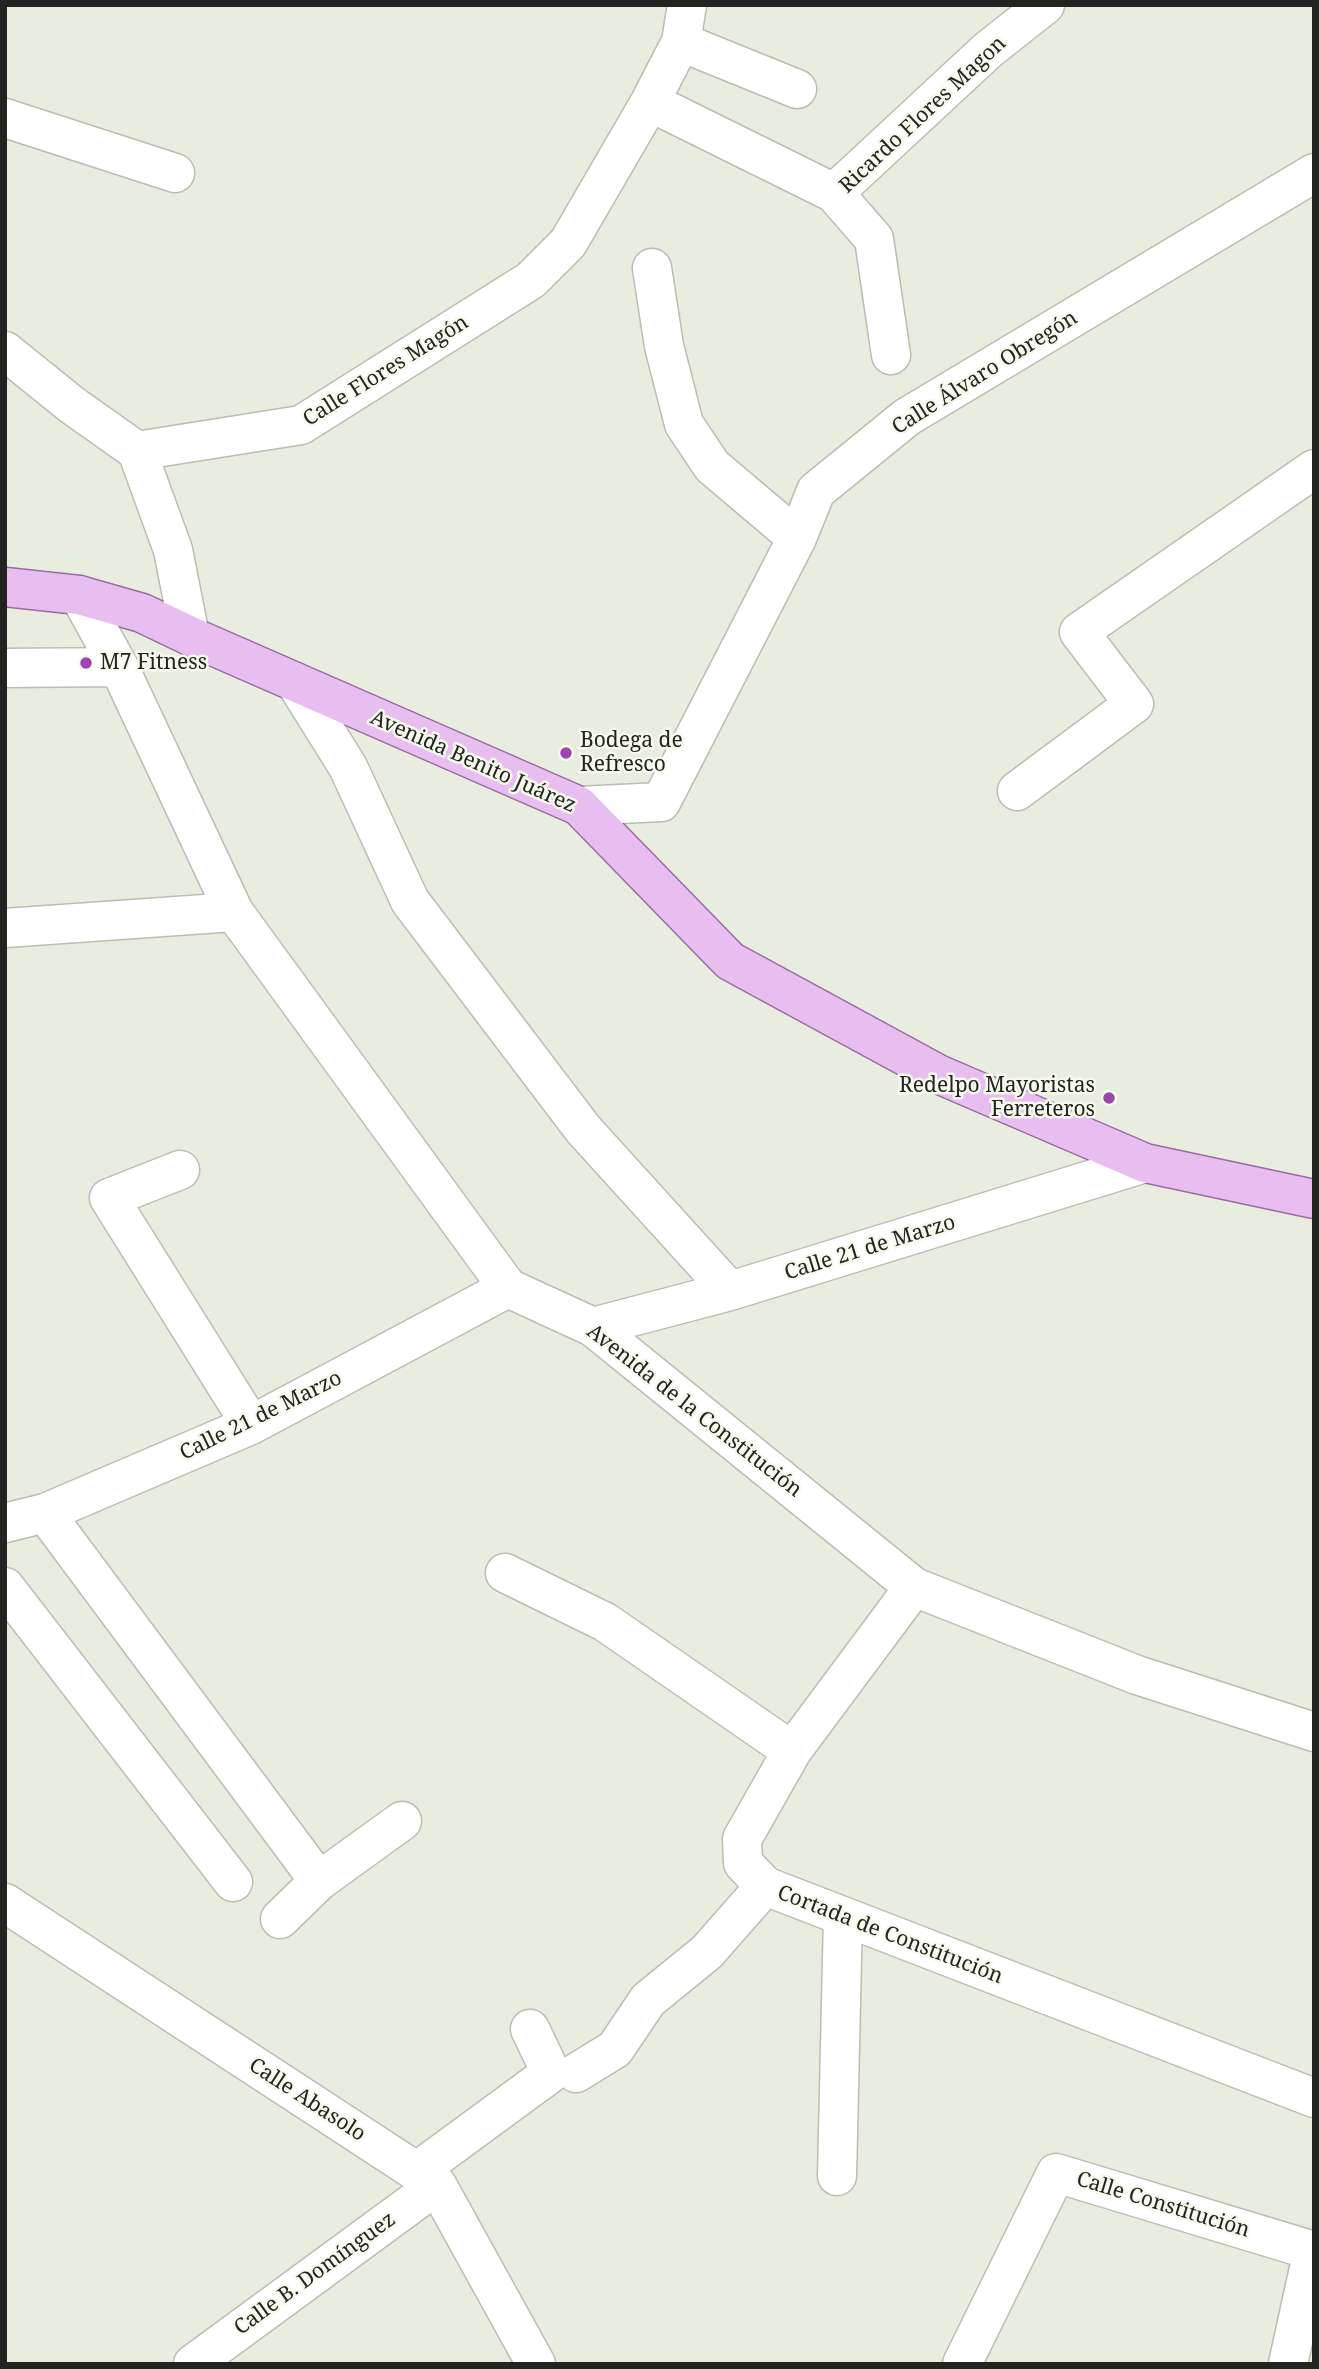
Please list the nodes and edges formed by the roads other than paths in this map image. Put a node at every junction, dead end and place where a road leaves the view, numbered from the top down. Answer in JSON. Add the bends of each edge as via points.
{"nodes":[{"id":1,"x":687,"y":5,"type":"edge"},
{"id":2,"x":1045,"y":5,"type":"edge"},
{"id":3,"x":681,"y":42,"type":"junction"},
{"id":4,"x":797,"y":89,"type":"dead end"},
{"id":5,"x":650,"y":102,"type":"junction"},
{"id":6,"x":5,"y":118,"type":"edge"},
{"id":7,"x":175,"y":173,"type":"dead end"},
{"id":8,"x":1314,"y":173,"type":"edge"},
{"id":9,"x":834,"y":193,"type":"junction"},
{"id":10,"x":652,"y":268,"type":"dead end"},
{"id":11,"x":5,"y":351,"type":"edge"},
{"id":12,"x":891,"y":355,"type":"dead end"},
{"id":13,"x":137,"y":451,"type":"junction"},
{"id":14,"x":1314,"y":468,"type":"edge"},
{"id":15,"x":797,"y":538,"type":"junction"},
{"id":16,"x":5,"y":587,"type":"edge"},
{"id":17,"x":79,"y":595,"type":"junction"},
{"id":18,"x":190,"y":636,"type":"junction"},
{"id":19,"x":119,"y":667,"type":"junction"},
{"id":20,"x":5,"y":668,"type":"edge"},
{"id":21,"x":295,"y":682,"type":"junction"},
{"id":22,"x":1017,"y":792,"type":"dead end"},
{"id":23,"x":579,"y":806,"type":"junction"},
{"id":24,"x":234,"y":912,"type":"junction"},
{"id":25,"x":5,"y":928,"type":"edge"},
{"id":26,"x":1145,"y":1163,"type":"junction"},
{"id":27,"x":180,"y":1170,"type":"dead end"},
{"id":28,"x":1314,"y":1199,"type":"edge"},
{"id":29,"x":508,"y":1288,"type":"junction"},
{"id":30,"x":730,"y":1291,"type":"junction"},
{"id":31,"x":593,"y":1327,"type":"junction"},
{"id":32,"x":251,"y":1425,"type":"junction"},
{"id":33,"x":45,"y":1513,"type":"junction"},
{"id":34,"x":5,"y":1523,"type":"edge"},
{"id":35,"x":505,"y":1573,"type":"dead end"},
{"id":36,"x":5,"y":1587,"type":"edge"},
{"id":37,"x":914,"y":1587,"type":"junction"},
{"id":38,"x":1314,"y":1732,"type":"edge"},
{"id":39,"x":792,"y":1751,"type":"junction"},
{"id":40,"x":402,"y":1821,"type":"dead end"},
{"id":41,"x":319,"y":1881,"type":"junction"},
{"id":42,"x":233,"y":1882,"type":"dead end"},
{"id":43,"x":765,"y":1886,"type":"junction"},
{"id":44,"x":5,"y":1903,"type":"edge"},
{"id":45,"x":843,"y":1916,"type":"junction"},
{"id":46,"x":280,"y":1919,"type":"dead end"},
{"id":47,"x":530,"y":2029,"type":"dead end"},
{"id":48,"x":576,"y":2073,"type":"dead end"},
{"id":49,"x":1314,"y":2098,"type":"edge"},
{"id":50,"x":837,"y":2176,"type":"dead end"},
{"id":51,"x":426,"y":2178,"type":"junction"},
{"id":52,"x":1313,"y":2250,"type":"edge"},
{"id":53,"x":193,"y":2364,"type":"edge"},
{"id":54,"x":537,"y":2364,"type":"edge"},
{"id":55,"x":962,"y":2364,"type":"edge"},
{"id":56,"x":1288,"y":2364,"type":"edge"}],
"edges":[{"from":1,"to":3,"type":"street","name":"Calle Flores Magón"},
{"from":2,"to":9,"type":"street","name":"Ricardo Flores Magon","via":[[988,50]]},
{"from":3,"to":4,"type":"street"},
{"from":3,"to":5,"type":"street","name":"Calle Flores Magón"},
{"from":5,"to":9,"type":"street"},
{"from":5,"to":13,"type":"street","name":"Calle Flores Magón","via":[[568,243],[531,280],[301,425]]},
{"from":6,"to":7,"type":"street"},
{"from":8,"to":15,"type":"street","name":"Calle Álvaro Obregón","via":[[907,417],[816,491]]},
{"from":9,"to":12,"type":"street","name":"Ricardo Flores Magon","via":[[874,239]]},
{"from":10,"to":15,"type":"street","via":[[664,346],[684,424],[712,467]]},
{"from":11,"to":13,"type":"street"},
{"from":13,"to":18,"type":"street","via":[[173,550]]},
{"from":14,"to":22,"type":"street","via":[[1079,632],[1134,704]]},
{"from":15,"to":23,"type":"street","name":"Calle Álvaro Obregón","via":[[661,802]]},
{"from":16,"to":17,"type":"main road","name":"Avenida Benito Juárez"},
{"from":17,"to":18,"type":"main road","name":"Avenida Benito Juárez","via":[[142,613]]},
{"from":17,"to":19,"type":"street","name":"Avenida de la Constitución"},
{"from":18,"to":21,"type":"main road","name":"Avenida Benito Juárez"},
{"from":19,"to":20,"type":"street"},
{"from":19,"to":24,"type":"street","name":"Avenida de la Constitución"},
{"from":21,"to":23,"type":"main road","name":"Avenida Benito Juárez"},
{"from":21,"to":30,"type":"street","via":[[348,767],[410,901],[583,1129]]},
{"from":23,"to":26,"type":"main road","name":"Avenida Benito Juárez","via":[[730,961],[938,1074]]},
{"from":24,"to":25,"type":"street"},
{"from":24,"to":29,"type":"street","name":"Avenida de la Constitución"},
{"from":26,"to":28,"type":"main road","name":"Avenida Benito Juárez"},
{"from":26,"to":30,"type":"street","name":"Calle 21 de Marzo"},
{"from":27,"to":32,"type":"street","via":[[109,1198]]},
{"from":29,"to":31,"type":"street","name":"Avenida de la Constitución"},
{"from":29,"to":32,"type":"street","name":"Calle 21 de Marzo"},
{"from":30,"to":31,"type":"street","name":"Calle 21 de Marzo"},
{"from":31,"to":37,"type":"street","name":"Avenida de la Constitución"},
{"from":32,"to":33,"type":"street","name":"Calle 21 de Marzo"},
{"from":33,"to":34,"type":"street","name":"Calle 21 de Marzo"},
{"from":33,"to":41,"type":"street"},
{"from":35,"to":39,"type":"street","via":[[605,1622]]},
{"from":36,"to":42,"type":"street"},
{"from":37,"to":38,"type":"street","name":"Avenida de la Constitución","via":[[1138,1675]]},
{"from":37,"to":39,"type":"street","name":"Cortada de Constitución"},
{"from":39,"to":43,"type":"street","name":"Cortada de Constitución","via":[[742,1839],[743,1863]]},
{"from":40,"to":41,"type":"street"},
{"from":41,"to":46,"type":"street"},
{"from":43,"to":45,"type":"street","name":"Cortada de Constitución"},
{"from":43,"to":48,"type":"street","via":[[707,1952],[648,2000],[615,2049]]},
{"from":44,"to":51,"type":"street","name":"Calle Abasolo"},
{"from":45,"to":49,"type":"street","name":"Cortada de Constitución"},
{"from":45,"to":50,"type":"street"},
{"from":47,"to":51,"type":"street","name":"Calle B. Domínguez","via":[[551,2073]]},
{"from":51,"to":53,"type":"street","name":"Calle B. Domínguez"},
{"from":51,"to":54,"type":"street","name":"Calle Abasolo"},
{"from":52,"to":55,"type":"street","name":"Calle Constitución","via":[[1056,2173]]},
{"from":52,"to":56,"type":"street"}]}
